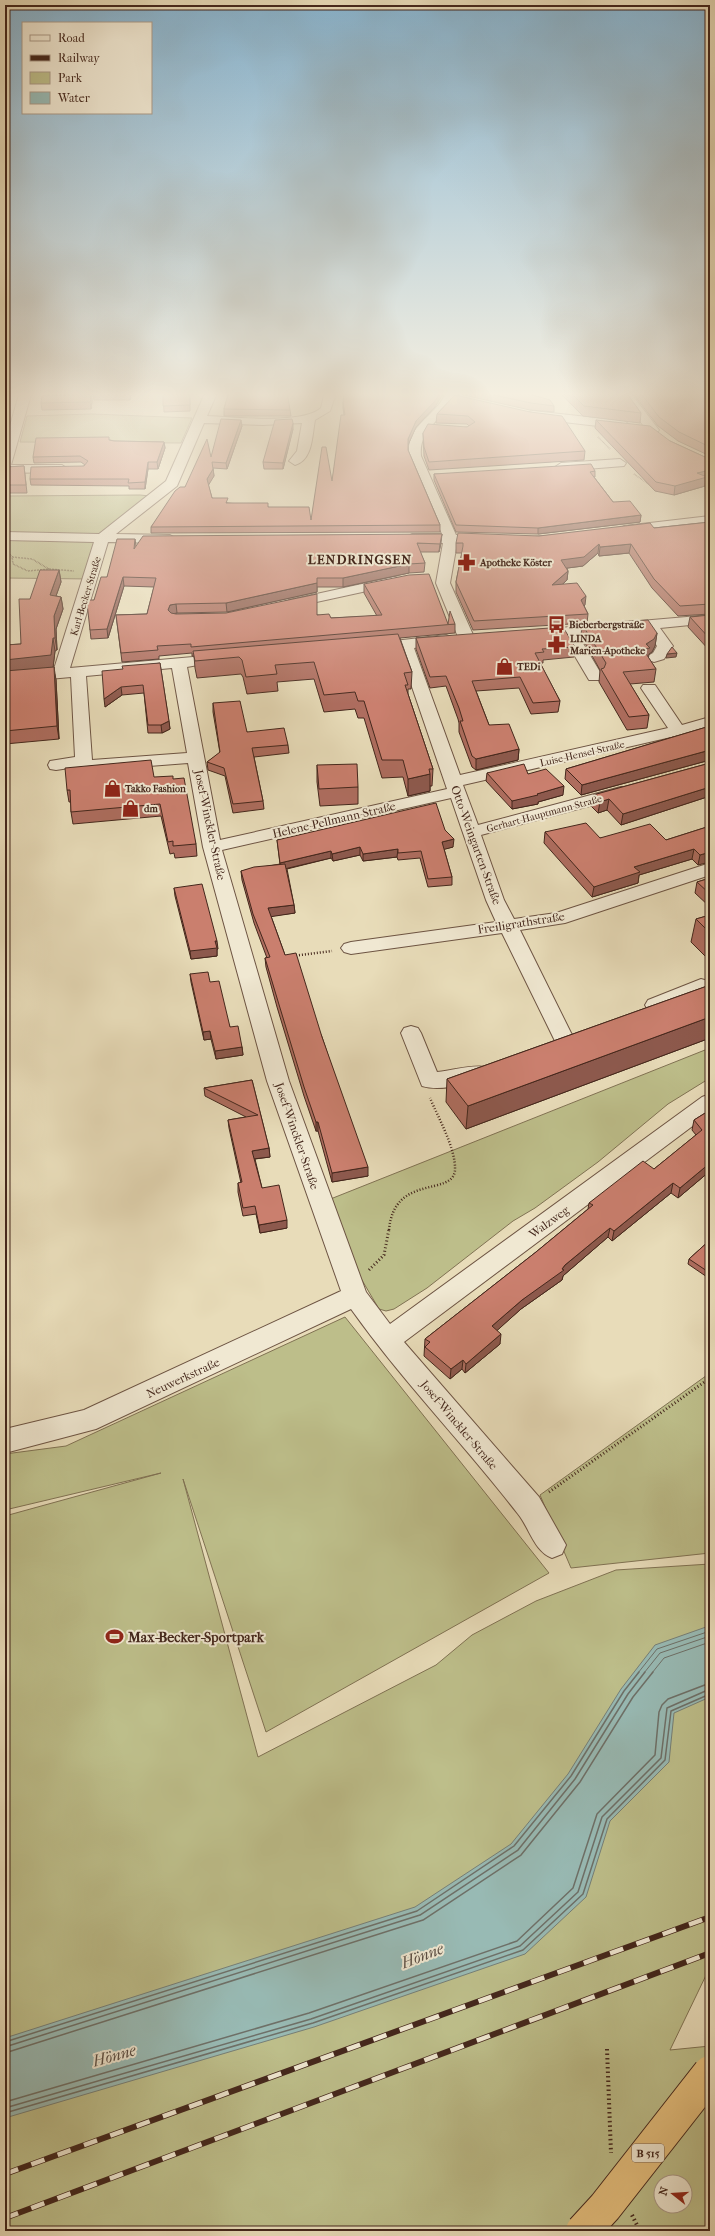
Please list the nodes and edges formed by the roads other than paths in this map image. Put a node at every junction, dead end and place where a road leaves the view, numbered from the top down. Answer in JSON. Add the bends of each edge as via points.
{"nodes":[{"id":1,"x":159,"y":495,"type":"edge"},
{"id":2,"x":432,"y":495,"type":"edge"},
{"id":3,"x":710,"y":520,"type":"edge"},
{"id":4,"x":614,"y":531,"type":"edge"},
{"id":5,"x":5,"y":536,"type":"edge"},
{"id":6,"x":102,"y":538,"type":"junction"},
{"id":7,"x":395,"y":538,"type":"edge"},
{"id":8,"x":450,"y":538,"type":"junction"},
{"id":9,"x":498,"y":539,"type":"edge"},
{"id":10,"x":181,"y":540,"type":"edge"},
{"id":11,"x":427,"y":576,"type":"edge"},
{"id":12,"x":443,"y":577,"type":"junction"},
{"id":13,"x":410,"y":578,"type":"edge"},
{"id":14,"x":277,"y":607,"type":"edge"},
{"id":15,"x":710,"y":619,"type":"edge"},
{"id":16,"x":650,"y":624,"type":"junction"},
{"id":17,"x":568,"y":631,"type":"junction"},
{"id":18,"x":520,"y":635,"type":"edge"},
{"id":19,"x":466,"y":637,"type":"junction"},
{"id":20,"x":481,"y":637,"type":"edge"},
{"id":21,"x":404,"y":644,"type":"junction"},
{"id":22,"x":358,"y":648,"type":"edge"},
{"id":23,"x":654,"y":656,"type":"edge"},
{"id":24,"x":210,"y":661,"type":"edge"},
{"id":25,"x":179,"y":663,"type":"junction"},
{"id":26,"x":78,"y":672,"type":"junction"},
{"id":27,"x":61,"y":673,"type":"junction"},
{"id":28,"x":595,"y":677,"type":"dead end"},
{"id":29,"x":5,"y":678,"type":"edge"},
{"id":30,"x":650,"y":688,"type":"dead end"},
{"id":31,"x":710,"y":722,"type":"edge"},
{"id":32,"x":678,"y":730,"type":"junction"},
{"id":33,"x":196,"y":757,"type":"junction"},
{"id":34,"x":84,"y":761,"type":"junction"},
{"id":35,"x":56,"y":765,"type":"dead end"},
{"id":36,"x":454,"y":787,"type":"junction"},
{"id":37,"x":638,"y":787,"type":"edge"},
{"id":38,"x":470,"y":833,"type":"junction"},
{"id":39,"x":212,"y":847,"type":"junction"},
{"id":40,"x":710,"y":869,"type":"edge"},
{"id":41,"x":506,"y":925,"type":"junction"},
{"id":42,"x":351,"y":948,"type":"road end"},
{"id":43,"x":701,"y":986,"type":"dead end"},
{"id":44,"x":638,"y":1012,"type":"edge"},
{"id":45,"x":411,"y":1033,"type":"dead end"},
{"id":46,"x":543,"y":1047,"type":"edge"},
{"id":47,"x":494,"y":1066,"type":"edge"},
{"id":48,"x":710,"y":1102,"type":"edge"},
{"id":49,"x":352,"y":1289,"type":"junction"},
{"id":50,"x":387,"y":1340,"type":"junction"},
{"id":51,"x":5,"y":1441,"type":"edge"},
{"id":52,"x":552,"y":1546,"type":"dead end"},
{"id":53,"x":710,"y":2073,"type":"edge"},
{"id":54,"x":583,"y":2231,"type":"edge"}],
"edges":[{"from":1,"to":6,"type":"street"},
{"from":2,"to":8,"type":"street"},
{"from":3,"to":4,"type":"street"},
{"from":5,"to":6,"type":"street"},
{"from":6,"to":10,"type":"street"},
{"from":6,"to":27,"type":"street","name":"Karl-Becker-Straße"},
{"from":7,"to":8,"type":"street"},
{"from":8,"to":9,"type":"street"},
{"from":8,"to":12,"type":"street"},
{"from":11,"to":12,"type":"street"},
{"from":12,"to":19,"type":"street","via":[[447,594]]},
{"from":13,"to":14,"type":"street"},
{"from":15,"to":16,"type":"street"},
{"from":16,"to":17,"type":"street"},
{"from":16,"to":23,"type":"street","via":[[665,646],[660,656]]},
{"from":17,"to":18,"type":"street"},
{"from":17,"to":28,"type":"street"},
{"from":19,"to":20,"type":"street"},
{"from":19,"to":21,"type":"street"},
{"from":21,"to":22,"type":"street"},
{"from":21,"to":36,"type":"street","name":"Otto-Weingarten-Straße"},
{"from":24,"to":25,"type":"street"},
{"from":25,"to":26,"type":"street"},
{"from":25,"to":33,"type":"street","name":"Josef-Winckler-Straße"},
{"from":26,"to":27,"type":"street"},
{"from":26,"to":34,"type":"street"},
{"from":27,"to":29,"type":"street"},
{"from":30,"to":32,"type":"street"},
{"from":31,"to":32,"type":"street","name":"Luise-Hensel-Straße"},
{"from":32,"to":36,"type":"street","name":"Luise-Hensel-Straße"},
{"from":33,"to":34,"type":"street","via":[[84,766]]},
{"from":33,"to":39,"type":"street","name":"Josef-Winckler-Straße"},
{"from":34,"to":35,"type":"street"},
{"from":36,"to":38,"type":"street","name":"Otto-Weingarten-Straße"},
{"from":36,"to":39,"type":"street","name":"Helene-Pellmann-Straße"},
{"from":37,"to":38,"type":"street","name":"Gerhart-Hauptmann-Straße"},
{"from":38,"to":41,"type":"street","name":"Otto-Weingarten-Straße"},
{"from":39,"to":49,"type":"street","name":"Josef-Winckler-Straße","via":[[278,1081]]},
{"from":40,"to":41,"type":"street","name":"Freiligrathstraße","via":[[558,919]]},
{"from":41,"to":42,"type":"street","name":"Freiligrathstraße"},
{"from":41,"to":46,"type":"street","name":"Otto-Weingarten-Straße","via":[[571,1036]]},
{"from":43,"to":44,"type":"street"},
{"from":45,"to":47,"type":"street","via":[[430,1081],[466,1076]]},
{"from":48,"to":50,"type":"street","name":"Walzweg"},
{"from":49,"to":50,"type":"street","name":"Josef-Winckler-Straße"},
{"from":49,"to":51,"type":"street","name":"Neuwerkstraße","via":[[128,1404],[87,1420]]},
{"from":50,"to":52,"type":"street","name":"Josef-Winckler-Straße","via":[[529,1506]]},
{"from":53,"to":54,"type":"main road","number":"B 515","bridge":true}]}
